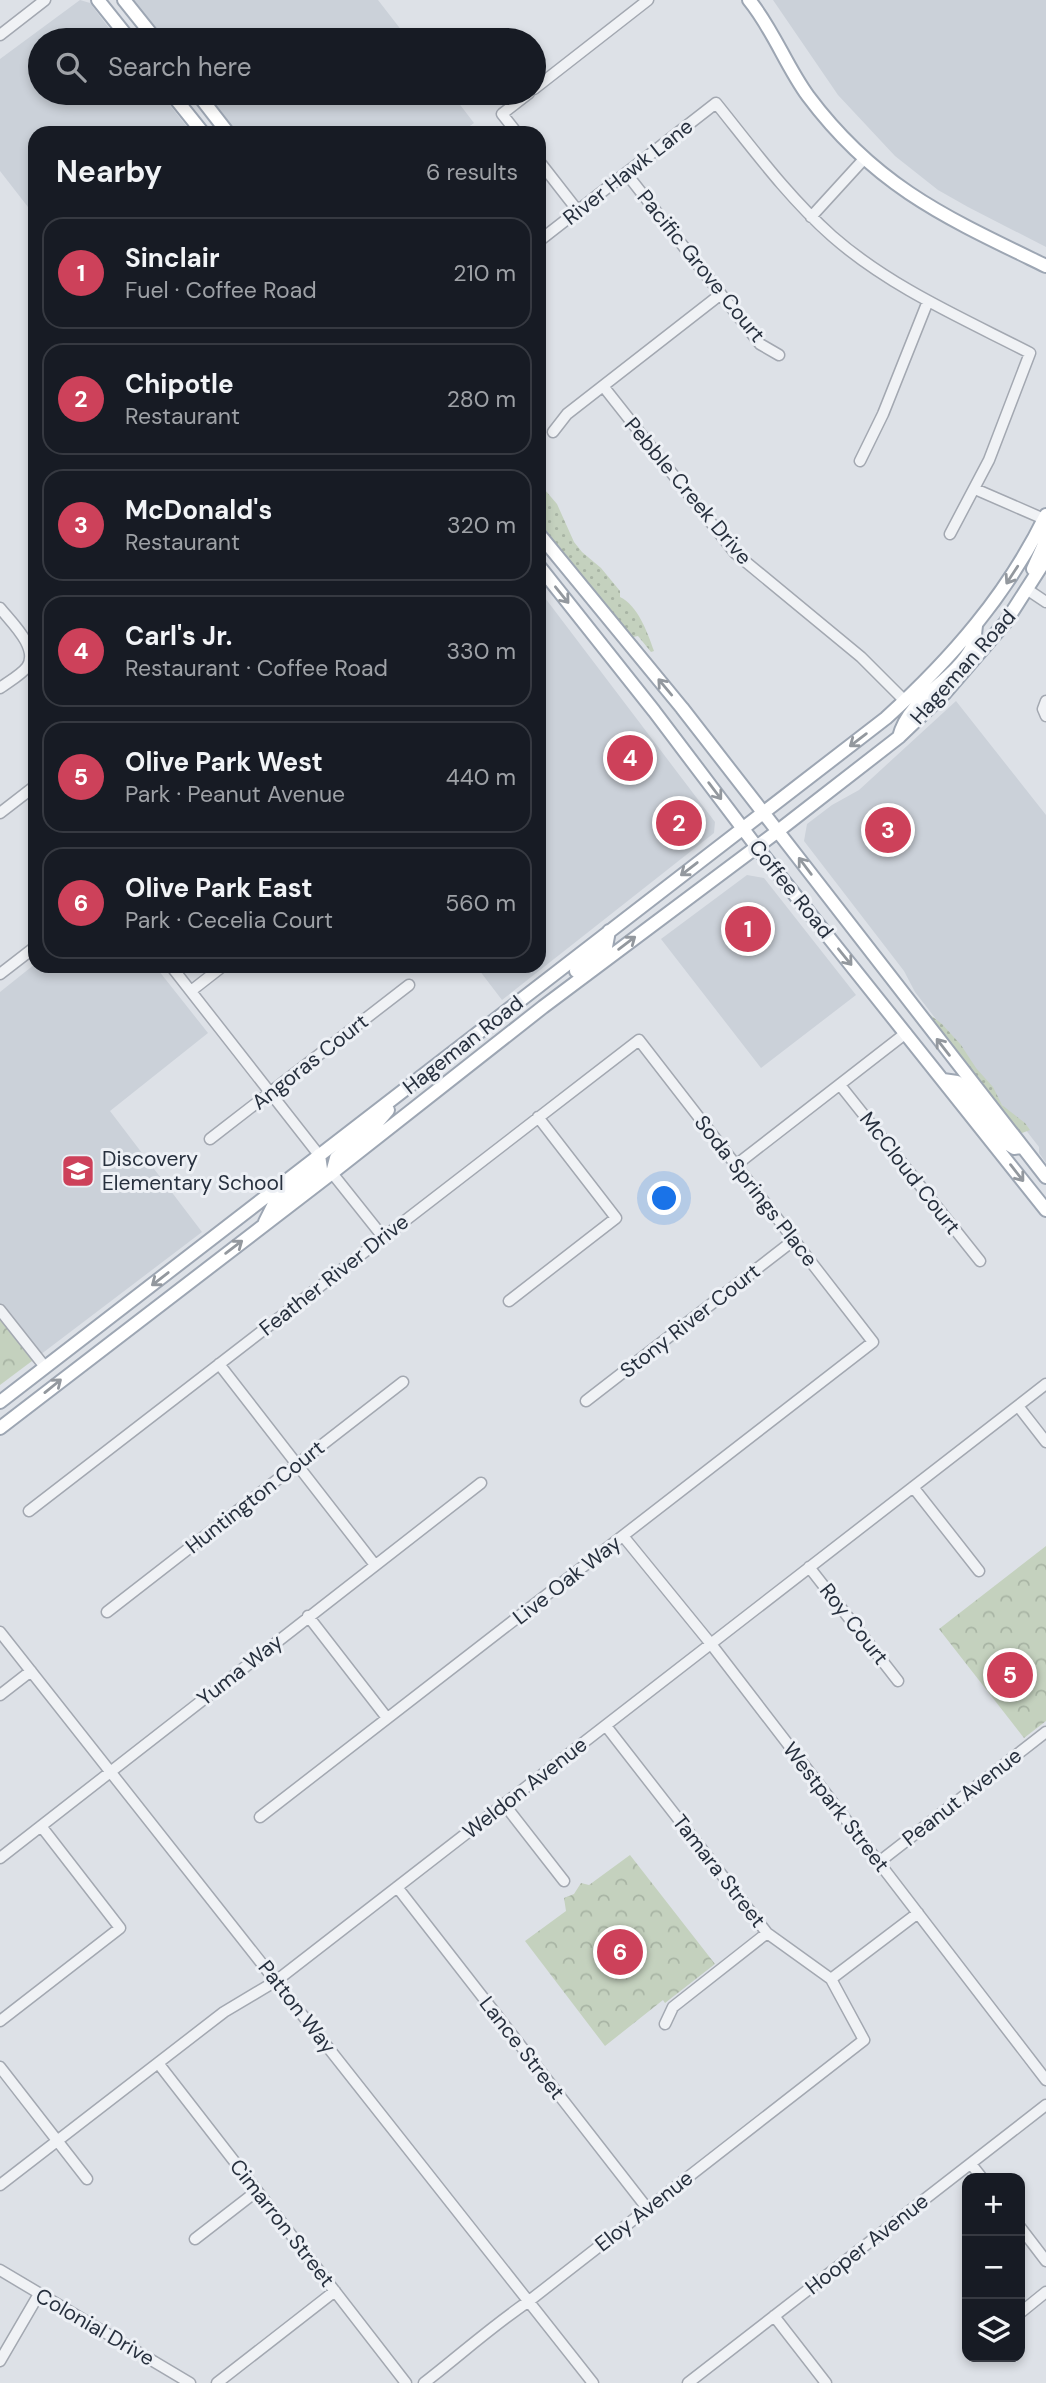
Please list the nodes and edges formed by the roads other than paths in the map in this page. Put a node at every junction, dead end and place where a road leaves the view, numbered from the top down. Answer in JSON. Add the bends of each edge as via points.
{"nodes":[{"id":1,"x":45,"y":0,"type":"edge"},
{"id":2,"x":98,"y":0,"type":"edge"},
{"id":3,"x":124,"y":0,"type":"edge"},
{"id":4,"x":648,"y":0,"type":"edge"},
{"id":5,"x":749,"y":0,"type":"edge"},
{"id":6,"x":120,"y":28,"type":"edge"},
{"id":7,"x":146,"y":28,"type":"edge"},
{"id":8,"x":0,"y":35,"type":"edge"},
{"id":9,"x":546,"y":80,"type":"edge"},
{"id":10,"x":181,"y":105,"type":"edge"},
{"id":11,"x":206,"y":105,"type":"edge"},
{"id":12,"x":514,"y":105,"type":"edge"},
{"id":13,"x":197,"y":126,"type":"edge"},
{"id":14,"x":223,"y":126,"type":"edge"},
{"id":15,"x":511,"y":126,"type":"edge"},
{"id":16,"x":864,"y":159,"type":"junction"},
{"id":17,"x":546,"y":170,"type":"edge"},
{"id":18,"x":626,"y":173,"type":"junction"},
{"id":19,"x":578,"y":211,"type":"junction"},
{"id":20,"x":811,"y":217,"type":"junction"},
{"id":21,"x":546,"y":236,"type":"edge"},
{"id":22,"x":1046,"y":266,"type":"edge"},
{"id":23,"x":721,"y":294,"type":"junction"},
{"id":24,"x":928,"y":301,"type":"junction"},
{"id":25,"x":779,"y":355,"type":"dead end"},
{"id":26,"x":603,"y":386,"type":"junction"},
{"id":27,"x":552,"y":432,"type":"dead end"},
{"id":28,"x":860,"y":461,"type":"dead end"},
{"id":29,"x":975,"y":489,"type":"junction"},
{"id":30,"x":1045,"y":517,"type":"edge"},
{"id":31,"x":950,"y":534,"type":"dead end"},
{"id":32,"x":546,"y":543,"type":"edge"},
{"id":33,"x":1046,"y":559,"type":"edge"},
{"id":34,"x":546,"y":575,"type":"edge"},
{"id":35,"x":1028,"y":590,"type":"junction"},
{"id":36,"x":1046,"y":602,"type":"edge"},
{"id":37,"x":0,"y":608,"type":"edge"},
{"id":38,"x":976,"y":625,"type":"junction"},
{"id":39,"x":28,"y":648,"type":"edge"},
{"id":40,"x":28,"y":664,"type":"edge"},
{"id":41,"x":0,"y":688,"type":"edge"},
{"id":42,"x":905,"y":701,"type":"junction"},
{"id":43,"x":899,"y":737,"type":"junction"},
{"id":44,"x":28,"y":792,"type":"edge"},
{"id":45,"x":763,"y":811,"type":"junction"},
{"id":46,"x":0,"y":813,"type":"edge"},
{"id":47,"x":743,"y":828,"type":"junction"},
{"id":48,"x":778,"y":831,"type":"junction"},
{"id":49,"x":756,"y":846,"type":"junction"},
{"id":50,"x":609,"y":931,"type":"junction"},
{"id":51,"x":28,"y":952,"type":"edge"},
{"id":52,"x":177,"y":973,"type":"edge"},
{"id":53,"x":214,"y":973,"type":"edge"},
{"id":54,"x":0,"y":974,"type":"edge"},
{"id":55,"x":409,"y":985,"type":"dead end"},
{"id":56,"x":191,"y":991,"type":"junction"},
{"id":57,"x":542,"y":1007,"type":"junction"},
{"id":58,"x":906,"y":1033,"type":"junction"},
{"id":59,"x":639,"y":1040,"type":"joint"},
{"id":60,"x":943,"y":1080,"type":"junction"},
{"id":61,"x":840,"y":1085,"type":"junction"},
{"id":62,"x":404,"y":1092,"type":"junction"},
{"id":63,"x":270,"y":1093,"type":"junction"},
{"id":64,"x":538,"y":1117,"type":"junction"},
{"id":65,"x":210,"y":1139,"type":"dead end"},
{"id":66,"x":1022,"y":1147,"type":"junction"},
{"id":67,"x":319,"y":1155,"type":"junction"},
{"id":68,"x":736,"y":1165,"type":"junction"},
{"id":69,"x":332,"y":1173,"type":"junction"},
{"id":70,"x":1046,"y":1177,"type":"edge"},
{"id":71,"x":1046,"y":1210,"type":"edge"},
{"id":72,"x":263,"y":1225,"type":"junction"},
{"id":73,"x":383,"y":1237,"type":"junction"},
{"id":74,"x":794,"y":1240,"type":"junction"},
{"id":75,"x":980,"y":1261,"type":"dead end"},
{"id":76,"x":509,"y":1301,"type":"dead end"},
{"id":77,"x":0,"y":1310,"type":"edge"},
{"id":78,"x":873,"y":1342,"type":"joint"},
{"id":79,"x":219,"y":1364,"type":"junction"},
{"id":80,"x":45,"y":1367,"type":"junction"},
{"id":81,"x":403,"y":1382,"type":"dead end"},
{"id":82,"x":1046,"y":1384,"type":"edge"},
{"id":83,"x":586,"y":1401,"type":"dead end"},
{"id":84,"x":0,"y":1402,"type":"edge"},
{"id":85,"x":1018,"y":1406,"type":"junction"},
{"id":86,"x":0,"y":1429,"type":"edge"},
{"id":87,"x":1046,"y":1442,"type":"edge"},
{"id":88,"x":297,"y":1464,"type":"junction"},
{"id":89,"x":481,"y":1483,"type":"dead end"},
{"id":90,"x":913,"y":1487,"type":"junction"},
{"id":91,"x":29,"y":1511,"type":"dead end"},
{"id":92,"x":623,"y":1536,"type":"junction"},
{"id":93,"x":375,"y":1565,"type":"junction"},
{"id":94,"x":809,"y":1567,"type":"junction"},
{"id":95,"x":978,"y":1571,"type":"dead end"},
{"id":96,"x":107,"y":1612,"type":"dead end"},
{"id":97,"x":308,"y":1616,"type":"junction"},
{"id":98,"x":0,"y":1632,"type":"edge"},
{"id":99,"x":711,"y":1644,"type":"junction"},
{"id":100,"x":31,"y":1671,"type":"junction"},
{"id":101,"x":898,"y":1681,"type":"dead end"},
{"id":102,"x":0,"y":1695,"type":"edge"},
{"id":103,"x":387,"y":1718,"type":"junction"},
{"id":104,"x":606,"y":1726,"type":"junction"},
{"id":105,"x":1046,"y":1732,"type":"edge"},
{"id":106,"x":111,"y":1772,"type":"junction"},
{"id":107,"x":504,"y":1804,"type":"junction"},
{"id":108,"x":260,"y":1817,"type":"dead end"},
{"id":109,"x":41,"y":1826,"type":"junction"},
{"id":110,"x":0,"y":1858,"type":"edge"},
{"id":111,"x":879,"y":1862,"type":"junction"},
{"id":112,"x":564,"y":1881,"type":"dead end"},
{"id":113,"x":397,"y":1887,"type":"junction"},
{"id":114,"x":918,"y":1913,"type":"junction"},
{"id":115,"x":767,"y":1933,"type":"junction"},
{"id":116,"x":831,"y":1979,"type":"junction"},
{"id":117,"x":276,"y":1980,"type":"junction"},
{"id":118,"x":0,"y":2021,"type":"edge"},
{"id":119,"x":666,"y":2024,"type":"dead end"},
{"id":120,"x":864,"y":2039,"type":"joint"},
{"id":121,"x":158,"y":2063,"type":"junction"},
{"id":122,"x":0,"y":2067,"type":"edge"},
{"id":123,"x":1046,"y":2080,"type":"edge"},
{"id":124,"x":1046,"y":2105,"type":"edge"},
{"id":125,"x":57,"y":2141,"type":"junction"},
{"id":126,"x":971,"y":2164,"type":"junction"},
{"id":127,"x":978,"y":2173,"type":"edge"},
{"id":128,"x":87,"y":2179,"type":"dead end"},
{"id":129,"x":0,"y":2185,"type":"edge"},
{"id":130,"x":257,"y":2191,"type":"junction"},
{"id":131,"x":648,"y":2208,"type":"junction"},
{"id":132,"x":1025,"y":2234,"type":"edge"},
{"id":133,"x":195,"y":2239,"type":"dead end"},
{"id":134,"x":1046,"y":2261,"type":"edge"},
{"id":135,"x":0,"y":2270,"type":"edge"},
{"id":136,"x":335,"y":2291,"type":"junction"},
{"id":137,"x":1046,"y":2292,"type":"edge"},
{"id":138,"x":39,"y":2294,"type":"junction"},
{"id":139,"x":529,"y":2301,"type":"junction"},
{"id":140,"x":1025,"y":2309,"type":"edge"},
{"id":141,"x":774,"y":2316,"type":"junction"},
{"id":142,"x":0,"y":2361,"type":"edge"},
{"id":143,"x":191,"y":2383,"type":"edge"},
{"id":144,"x":217,"y":2383,"type":"edge"},
{"id":145,"x":406,"y":2383,"type":"edge"},
{"id":146,"x":424,"y":2383,"type":"edge"},
{"id":147,"x":593,"y":2383,"type":"edge"},
{"id":148,"x":688,"y":2383,"type":"edge"},
{"id":149,"x":826,"y":2383,"type":"edge"}],
"edges":[{"from":1,"to":8,"type":"street"},
{"from":2,"to":6,"type":"main road"},
{"from":3,"to":7,"type":"main road"},
{"from":4,"to":9,"type":"street"},
{"from":5,"to":16,"type":"main road","via":[[805,93]]},
{"from":10,"to":13,"type":"main road"},
{"from":11,"to":14,"type":"main road"},
{"from":12,"to":15,"type":"street","via":[[502,114]]},
{"from":16,"to":20,"type":"street"},
{"from":16,"to":22,"type":"main road","via":[[933,210]]},
{"from":17,"to":19,"type":"street"},
{"from":18,"to":19,"type":"street","name":"River Hawk Lane"},
{"from":18,"to":20,"type":"street","name":"River Hawk Lane","via":[[716,103]]},
{"from":18,"to":23,"type":"street","name":"Pacific Grove Court"},
{"from":19,"to":21,"type":"street","name":"River Hawk Lane"},
{"from":20,"to":24,"type":"street","via":[[860,259]]},
{"from":23,"to":25,"type":"street","name":"Pacific Grove Court","via":[[760,344]]},
{"from":23,"to":26,"type":"street"},
{"from":24,"to":28,"type":"street"},
{"from":24,"to":29,"type":"street","via":[[1030,353]]},
{"from":26,"to":27,"type":"street"},
{"from":26,"to":42,"type":"street","name":"Pebble Creek Drive","via":[[735,553],[861,657]]},
{"from":29,"to":30,"type":"street"},
{"from":29,"to":31,"type":"street"},
{"from":30,"to":35,"type":"main road","via":[[1046,540]]},
{"from":30,"to":38,"type":"main road","name":"Hageman Road","one_way":true,"via":[[1012,576]]},
{"from":45,"to":32,"type":"main road","name":"Coffee Road","one_way":true},
{"from":33,"to":35,"type":"main road","name":"Hageman Road"},
{"from":34,"to":47,"type":"main road","name":"Coffee Road","one_way":true},
{"from":35,"to":36,"type":"street"},
{"from":35,"to":43,"type":"main road","name":"Hageman Road","via":[[944,694]]},
{"from":37,"to":39,"type":"street"},
{"from":38,"to":42,"type":"main road","name":"Hageman Road"},
{"from":38,"to":43,"type":"main road","via":[[973,646],[907,715]]},
{"from":40,"to":41,"type":"street"},
{"from":42,"to":45,"type":"main road","name":"Hageman Road","one_way":true},
{"from":43,"to":48,"type":"main road","name":"Hageman Road"},
{"from":44,"to":46,"type":"street"},
{"from":45,"to":47,"type":"main road","name":"Hageman Road"},
{"from":45,"to":48,"type":"main road","name":"Coffee Road"},
{"from":47,"to":49,"type":"main road","name":"Coffee Road"},
{"from":47,"to":50,"type":"main road","name":"Hageman Road","one_way":true},
{"from":48,"to":49,"type":"main road","name":"Hageman Road"},
{"from":66,"to":48,"type":"main road","name":"Coffee Road","one_way":true},
{"from":57,"to":49,"type":"main road","name":"Hageman Road","one_way":true},
{"from":49,"to":58,"type":"main road","name":"Coffee Road","one_way":true},
{"from":50,"to":57,"type":"main road","via":[[606,947],[560,985]]},
{"from":50,"to":62,"type":"main road","name":"Hageman Road"},
{"from":51,"to":54,"type":"street"},
{"from":52,"to":56,"type":"street"},
{"from":53,"to":56,"type":"street"},
{"from":55,"to":63,"type":"street","name":"Angoras Court"},
{"from":56,"to":63,"type":"street"},
{"from":57,"to":69,"type":"main road","name":"Hageman Road"},
{"from":58,"to":60,"type":"main road","name":"Coffee Road"},
{"from":58,"to":61,"type":"street"},
{"from":59,"to":64,"type":"street","name":"Feather River Drive"},
{"from":59,"to":68,"type":"street","name":"Soda Springs Place"},
{"from":60,"to":66,"type":"main road","via":[[957,1083],[1006,1143]]},
{"from":60,"to":71,"type":"main road","name":"Coffee Road","one_way":true},
{"from":61,"to":68,"type":"street"},
{"from":61,"to":75,"type":"street","name":"McCloud Court"},
{"from":62,"to":67,"type":"main road","name":"Hageman Road"},
{"from":62,"to":69,"type":"main road","via":[[336,1158]]},
{"from":63,"to":65,"type":"street","name":"Angoras Court"},
{"from":63,"to":67,"type":"street"},
{"from":64,"to":73,"type":"street","name":"Feather River Drive"},
{"from":64,"to":76,"type":"street","via":[[616,1218]]},
{"from":66,"to":70,"type":"main road","name":"Coffee Road"},
{"from":67,"to":72,"type":"main road","via":[[321,1169],[273,1206]]},
{"from":67,"to":80,"type":"main road","name":"Hageman Road","one_way":true},
{"from":68,"to":74,"type":"street","name":"Soda Springs Place"},
{"from":69,"to":72,"type":"main road","name":"Hageman Road"},
{"from":69,"to":73,"type":"street"},
{"from":86,"to":72,"type":"main road","name":"Hageman Road","one_way":true},
{"from":73,"to":79,"type":"street","name":"Feather River Drive"},
{"from":74,"to":78,"type":"street","name":"Soda Springs Place"},
{"from":74,"to":83,"type":"street","name":"Stony River Court"},
{"from":77,"to":80,"type":"street"},
{"from":78,"to":92,"type":"street","name":"Live Oak Way"},
{"from":79,"to":88,"type":"street"},
{"from":79,"to":91,"type":"street","name":"Feather River Drive"},
{"from":80,"to":84,"type":"main road","name":"Hageman Road"},
{"from":81,"to":88,"type":"street","name":"Huntington Court"},
{"from":82,"to":85,"type":"street","name":"Weldon Avenue"},
{"from":85,"to":87,"type":"street"},
{"from":85,"to":90,"type":"street","name":"Weldon Avenue"},
{"from":88,"to":93,"type":"street"},
{"from":88,"to":96,"type":"street","name":"Huntington Court"},
{"from":89,"to":93,"type":"street","name":"Yuma Way"},
{"from":90,"to":94,"type":"street","name":"Weldon Avenue"},
{"from":90,"to":95,"type":"street"},
{"from":92,"to":99,"type":"street","name":"Westpark Street"},
{"from":92,"to":103,"type":"street","name":"Live Oak Way"},
{"from":93,"to":97,"type":"street","name":"Yuma Way"},
{"from":94,"to":99,"type":"street","name":"Weldon Avenue"},
{"from":94,"to":101,"type":"street","name":"Roy Court"},
{"from":97,"to":103,"type":"street"},
{"from":97,"to":106,"type":"street","name":"Yuma Way"},
{"from":98,"to":100,"type":"street","name":"Patton Way"},
{"from":99,"to":104,"type":"street","name":"Weldon Avenue"},
{"from":99,"to":111,"type":"street","name":"Westpark Street"},
{"from":100,"to":102,"type":"street"},
{"from":100,"to":106,"type":"street","name":"Patton Way"},
{"from":103,"to":108,"type":"street","name":"Live Oak Way"},
{"from":104,"to":107,"type":"street","name":"Weldon Avenue"},
{"from":104,"to":115,"type":"street","name":"Tamara Street"},
{"from":105,"to":111,"type":"street","name":"Peanut Avenue"},
{"from":106,"to":109,"type":"street","name":"Yuma Way"},
{"from":106,"to":117,"type":"street","name":"Patton Way"},
{"from":107,"to":112,"type":"street"},
{"from":107,"to":113,"type":"street","name":"Weldon Avenue"},
{"from":109,"to":110,"type":"street","name":"Yuma Way"},
{"from":109,"to":118,"type":"street","via":[[120,1928]]},
{"from":111,"to":114,"type":"street","name":"Westpark Street"},
{"from":113,"to":117,"type":"street","name":"Weldon Avenue"},
{"from":113,"to":131,"type":"street","name":"Lance Street"},
{"from":114,"to":116,"type":"street"},
{"from":114,"to":123,"type":"street","name":"Westpark Street"},
{"from":115,"to":116,"type":"street","name":"Tamara Street"},
{"from":115,"to":119,"type":"street","via":[[673,2007]]},
{"from":116,"to":120,"type":"street","name":"Tamara Street"},
{"from":117,"to":121,"type":"street","name":"Weldon Avenue","via":[[224,2012]]},
{"from":117,"to":139,"type":"street","name":"Patton Way"},
{"from":120,"to":131,"type":"street","name":"Eloy Avenue"},
{"from":121,"to":125,"type":"street","name":"Weldon Avenue"},
{"from":121,"to":130,"type":"street","name":"Cimarron Street"},
{"from":122,"to":125,"type":"street"},
{"from":124,"to":126,"type":"street","name":"Hooper Avenue"},
{"from":125,"to":128,"type":"street"},
{"from":125,"to":129,"type":"street","name":"Weldon Avenue"},
{"from":126,"to":127,"type":"street"},
{"from":126,"to":141,"type":"street","name":"Hooper Avenue"},
{"from":130,"to":133,"type":"street"},
{"from":130,"to":136,"type":"street","name":"Cimarron Street"},
{"from":131,"to":139,"type":"street","name":"Eloy Avenue"},
{"from":132,"to":134,"type":"street"},
{"from":135,"to":138,"type":"street","name":"Colonial Drive"},
{"from":136,"to":144,"type":"street"},
{"from":136,"to":145,"type":"street","name":"Cimarron Street"},
{"from":137,"to":140,"type":"street"},
{"from":138,"to":142,"type":"street"},
{"from":138,"to":143,"type":"street","name":"Colonial Drive"},
{"from":139,"to":146,"type":"street","name":"Eloy Avenue"},
{"from":139,"to":147,"type":"street","name":"Patton Way"},
{"from":141,"to":148,"type":"street","name":"Hooper Avenue"},
{"from":141,"to":149,"type":"street"}]}
